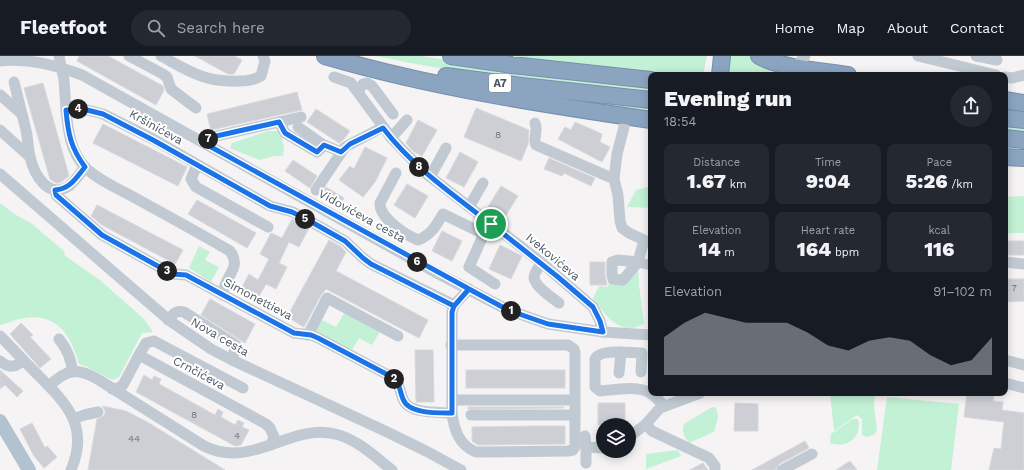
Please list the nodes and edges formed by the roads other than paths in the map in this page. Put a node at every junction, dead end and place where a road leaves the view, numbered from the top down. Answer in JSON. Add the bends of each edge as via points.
{"nodes":[{"id":1,"x":60,"y":56,"type":"edge"},
{"id":2,"x":129,"y":56,"type":"edge"},
{"id":3,"x":161,"y":56,"type":"edge"},
{"id":4,"x":263,"y":56,"type":"edge"},
{"id":5,"x":326,"y":56,"type":"edge"},
{"id":6,"x":451,"y":56,"type":"edge"},
{"id":7,"x":712,"y":56,"type":"edge"},
{"id":8,"x":722,"y":56,"type":"edge"},
{"id":9,"x":759,"y":56,"type":"edge"},
{"id":10,"x":918,"y":56,"type":"edge"},
{"id":11,"x":976,"y":56,"type":"edge"},
{"id":12,"x":997,"y":58,"type":"edge"},
{"id":13,"x":349,"y":59,"type":"edge"},
{"id":14,"x":808,"y":60,"type":"edge"},
{"id":15,"x":0,"y":61,"type":"edge"},
{"id":16,"x":62,"y":67,"type":"junction"},
{"id":17,"x":710,"y":72,"type":"edge"},
{"id":18,"x":720,"y":72,"type":"edge"},
{"id":19,"x":840,"y":72,"type":"edge"},
{"id":20,"x":983,"y":72,"type":"edge"},
{"id":21,"x":995,"y":72,"type":"edge"},
{"id":22,"x":1024,"y":75,"type":"edge"},
{"id":23,"x":334,"y":77,"type":"dead end"},
{"id":24,"x":1008,"y":77,"type":"edge"},
{"id":25,"x":648,"y":80,"type":"edge"},
{"id":26,"x":14,"y":82,"type":"dead end"},
{"id":27,"x":358,"y":91,"type":"junction"},
{"id":28,"x":0,"y":95,"type":"edge"},
{"id":29,"x":648,"y":100,"type":"edge"},
{"id":30,"x":1008,"y":100,"type":"edge"},
{"id":31,"x":1024,"y":103,"type":"edge"},
{"id":32,"x":196,"y":108,"type":"dead end"},
{"id":33,"x":66,"y":110,"type":"junction"},
{"id":34,"x":22,"y":114,"type":"junction"},
{"id":35,"x":393,"y":114,"type":"dead end"},
{"id":36,"x":1008,"y":118,"type":"edge"},
{"id":37,"x":407,"y":120,"type":"dead end"},
{"id":38,"x":648,"y":120,"type":"edge"},
{"id":39,"x":1024,"y":120,"type":"edge"},
{"id":40,"x":279,"y":122,"type":"junction"},
{"id":41,"x":535,"y":123,"type":"dead end"},
{"id":42,"x":624,"y":126,"type":"dead end"},
{"id":43,"x":383,"y":128,"type":"junction"},
{"id":44,"x":0,"y":130,"type":"edge"},
{"id":45,"x":391,"y":138,"type":"junction"},
{"id":46,"x":1008,"y":138,"type":"edge"},
{"id":47,"x":1024,"y":140,"type":"edge"},
{"id":48,"x":202,"y":142,"type":"junction"},
{"id":49,"x":324,"y":145,"type":"junction"},
{"id":50,"x":446,"y":148,"type":"dead end"},
{"id":51,"x":341,"y":152,"type":"junction"},
{"id":52,"x":30,"y":156,"type":"junction"},
{"id":53,"x":1008,"y":157,"type":"edge"},
{"id":54,"x":1024,"y":158,"type":"edge"},
{"id":55,"x":197,"y":165,"type":"junction"},
{"id":56,"x":85,"y":167,"type":"junction"},
{"id":57,"x":396,"y":173,"type":"dead end"},
{"id":58,"x":0,"y":174,"type":"edge"},
{"id":59,"x":430,"y":177,"type":"junction"},
{"id":60,"x":614,"y":178,"type":"junction"},
{"id":61,"x":484,"y":183,"type":"dead end"},
{"id":62,"x":55,"y":190,"type":"junction"},
{"id":63,"x":316,"y":190,"type":"dead end"},
{"id":64,"x":469,"y":207,"type":"junction"},
{"id":65,"x":491,"y":224,"type":"junction"},
{"id":66,"x":268,"y":227,"type":"dead end"},
{"id":67,"x":484,"y":234,"type":"junction"},
{"id":68,"x":648,"y":241,"type":"edge"},
{"id":69,"x":1008,"y":262,"type":"edge"},
{"id":70,"x":542,"y":263,"type":"junction"},
{"id":71,"x":648,"y":264,"type":"edge"},
{"id":72,"x":1024,"y":264,"type":"edge"},
{"id":73,"x":496,"y":284,"type":"dead end"},
{"id":74,"x":469,"y":289,"type":"junction"},
{"id":75,"x":223,"y":294,"type":"junction"},
{"id":76,"x":559,"y":303,"type":"dead end"},
{"id":77,"x":454,"y":306,"type":"junction"},
{"id":78,"x":168,"y":320,"type":"junction"},
{"id":79,"x":603,"y":332,"type":"junction"},
{"id":80,"x":308,"y":335,"type":"junction"},
{"id":81,"x":648,"y":335,"type":"edge"},
{"id":82,"x":0,"y":336,"type":"edge"},
{"id":83,"x":398,"y":336,"type":"dead end"},
{"id":84,"x":59,"y":339,"type":"dead end"},
{"id":85,"x":451,"y":345,"type":"junction"},
{"id":86,"x":621,"y":352,"type":"junction"},
{"id":87,"x":139,"y":355,"type":"junction"},
{"id":88,"x":23,"y":360,"type":"junction"},
{"id":89,"x":232,"y":360,"type":"junction"},
{"id":90,"x":0,"y":361,"type":"edge"},
{"id":91,"x":1008,"y":361,"type":"edge"},
{"id":92,"x":1024,"y":365,"type":"edge"},
{"id":93,"x":72,"y":372,"type":"junction"},
{"id":94,"x":641,"y":372,"type":"dead end"},
{"id":95,"x":619,"y":373,"type":"dead end"},
{"id":96,"x":1008,"y":384,"type":"edge"},
{"id":97,"x":49,"y":386,"type":"junction"},
{"id":98,"x":243,"y":388,"type":"dead end"},
{"id":99,"x":1024,"y":388,"type":"edge"},
{"id":100,"x":112,"y":389,"type":"junction"},
{"id":101,"x":648,"y":391,"type":"edge"},
{"id":102,"x":654,"y":396,"type":"edge"},
{"id":103,"x":691,"y":396,"type":"edge"},
{"id":104,"x":452,"y":400,"type":"junction"},
{"id":105,"x":575,"y":400,"type":"junction"},
{"id":106,"x":664,"y":405,"type":"junction"},
{"id":107,"x":98,"y":412,"type":"dead end"},
{"id":108,"x":452,"y":413,"type":"junction"},
{"id":109,"x":471,"y":415,"type":"dead end"},
{"id":110,"x":575,"y":415,"type":"junction"},
{"id":111,"x":74,"y":419,"type":"junction"},
{"id":112,"x":0,"y":421,"type":"edge"},
{"id":113,"x":646,"y":424,"type":"junction"},
{"id":114,"x":636,"y":432,"type":"edge"},
{"id":115,"x":585,"y":436,"type":"dead end"},
{"id":116,"x":271,"y":445,"type":"junction"},
{"id":117,"x":586,"y":447,"type":"junction"},
{"id":118,"x":596,"y":448,"type":"edge"},
{"id":119,"x":812,"y":454,"type":"dead end"},
{"id":120,"x":586,"y":463,"type":"dead end"},
{"id":121,"x":29,"y":470,"type":"edge"},
{"id":122,"x":72,"y":470,"type":"edge"},
{"id":123,"x":392,"y":470,"type":"edge"},
{"id":124,"x":461,"y":470,"type":"edge"},
{"id":125,"x":715,"y":470,"type":"edge"},
{"id":126,"x":782,"y":470,"type":"edge"}],
"edges":[{"from":1,"to":16,"type":"street"},
{"from":2,"to":32,"type":"street","via":[[163,74],[172,89]]},
{"from":3,"to":4,"type":"street","via":[[200,77],[235,82],[261,76],[265,61]]},
{"from":5,"to":13,"type":"highway"},
{"from":6,"to":25,"type":"highway","number":"A7"},
{"from":7,"to":17,"type":"highway"},
{"from":8,"to":18,"type":"highway"},
{"from":9,"to":14,"type":"highway","via":[[792,66]]},
{"from":10,"to":20,"type":"street"},
{"from":11,"to":12,"type":"street"},
{"from":12,"to":21,"type":"street"},
{"from":13,"to":29,"type":"highway","number":"A7","via":[[458,78]]},
{"from":13,"to":38,"type":"highway","via":[[408,77],[482,93]]},
{"from":14,"to":19,"type":"highway"},
{"from":15,"to":16,"type":"street","name":"Vidovićeva cesta","via":[[27,60]]},
{"from":16,"to":33,"type":"street"},
{"from":16,"to":48,"type":"street","name":"Vidovićeva cesta","via":[[82,75]]},
{"from":22,"to":24,"type":"street"},
{"from":23,"to":27,"type":"street","via":[[351,83]]},
{"from":26,"to":34,"type":"street","name":"Simonettieva"},
{"from":27,"to":35,"type":"street","via":[[367,82]]},
{"from":27,"to":43,"type":"street","name":"Ivekovićeva"},
{"from":28,"to":34,"type":"street"},
{"from":30,"to":31,"type":"highway"},
{"from":33,"to":55,"type":"street","name":"Kršinićeva","via":[[83,109],[103,114]]},
{"from":33,"to":56,"type":"street","via":[[71,144]]},
{"from":34,"to":52,"type":"street","name":"Simonettieva"},
{"from":36,"to":39,"type":"highway"},
{"from":37,"to":45,"type":"street"},
{"from":40,"to":48,"type":"street","via":[[212,137]]},
{"from":40,"to":49,"type":"street","via":[[299,122]]},
{"from":40,"to":49,"type":"street","via":[[285,133],[317,152]]},
{"from":41,"to":60,"type":"street","via":[[537,128],[534,143]]},
{"from":42,"to":60,"type":"street"},
{"from":43,"to":45,"type":"street","name":"Ivekovićeva"},
{"from":43,"to":51,"type":"street","via":[[350,144]]},
{"from":44,"to":52,"type":"street"},
{"from":45,"to":59,"type":"street","name":"Ivekovićeva"},
{"from":46,"to":47,"type":"highway"},
{"from":48,"to":74,"type":"street","name":"Vidovićeva cesta"},
{"from":49,"to":51,"type":"street"},
{"from":50,"to":59,"type":"street"},
{"from":51,"to":63,"type":"street"},
{"from":52,"to":62,"type":"street","name":"Simonettieva","via":[[35,174],[47,187]]},
{"from":53,"to":54,"type":"highway"},
{"from":55,"to":66,"type":"street","via":[[191,179],[196,186]]},
{"from":55,"to":77,"type":"street","name":"Kršinićeva","via":[[270,206],[308,220],[345,241],[371,264]]},
{"from":56,"to":62,"type":"street","via":[[69,186]]},
{"from":56,"to":75,"type":"street","via":[[111,185],[230,251],[234,257],[234,269],[224,285]]},
{"from":57,"to":67,"type":"street","via":[[380,203],[381,211],[412,237],[418,240],[426,237],[443,214]]},
{"from":58,"to":78,"type":"street","name":"Nova cesta"},
{"from":59,"to":64,"type":"street","name":"Ivekovićeva"},
{"from":60,"to":68,"type":"street","via":[[622,228]]},
{"from":61,"to":64,"type":"street"},
{"from":62,"to":75,"type":"street","name":"Simonettieva","via":[[56,195],[102,235],[172,274],[186,275]]},
{"from":64,"to":65,"type":"street","name":"Ivekovićeva"},
{"from":65,"to":67,"type":"street"},
{"from":65,"to":70,"type":"street","name":"Ivekovićeva"},
{"from":67,"to":73,"type":"street","via":[[469,267]]},
{"from":68,"to":71,"type":"street","via":[[638,262]]},
{"from":69,"to":72,"type":"street"},
{"from":70,"to":76,"type":"street","via":[[535,273],[536,284]]},
{"from":70,"to":79,"type":"street","name":"Ivekovićeva","via":[[593,307]]},
{"from":74,"to":77,"type":"street"},
{"from":74,"to":79,"type":"street","name":"Vidovićeva cesta","via":[[508,310],[548,324]]},
{"from":75,"to":80,"type":"street","name":"Simonettieva","via":[[294,333]]},
{"from":77,"to":85,"type":"street"},
{"from":78,"to":89,"type":"street","name":"Nova cesta"},
{"from":78,"to":89,"type":"street","via":[[175,312],[184,312],[214,330],[236,345]]},
{"from":79,"to":81,"type":"street","name":"Vidovićeva cesta"},
{"from":80,"to":83,"type":"street","via":[[326,298]]},
{"from":80,"to":108,"type":"street","name":"Simonettieva","via":[[392,377],[398,383],[406,406],[415,410]]},
{"from":82,"to":88,"type":"street"},
{"from":84,"to":93,"type":"street","via":[[72,363]]},
{"from":85,"to":104,"type":"street"},
{"from":85,"to":105,"type":"street","via":[[568,345],[575,352]]},
{"from":86,"to":94,"type":"street","via":[[642,353]]},
{"from":86,"to":95,"type":"street"},
{"from":86,"to":101,"type":"street","via":[[602,353],[597,356],[595,387],[600,391],[637,388]]},
{"from":87,"to":98,"type":"street","via":[[146,343],[154,341]]},
{"from":87,"to":100,"type":"street","via":[[123,385]]},
{"from":87,"to":116,"type":"street","name":"Crnčićeva","via":[[266,424],[274,437]]},
{"from":88,"to":90,"type":"street","via":[[18,365],[11,366],[6,366]]},
{"from":88,"to":97,"type":"street"},
{"from":89,"to":124,"type":"street","name":"Nova cesta","via":[[385,431]]},
{"from":91,"to":92,"type":"street"},
{"from":93,"to":97,"type":"street","via":[[61,375]]},
{"from":93,"to":100,"type":"street","via":[[86,374]]},
{"from":96,"to":99,"type":"street"},
{"from":97,"to":111,"type":"street"},
{"from":100,"to":116,"type":"street","via":[[211,449],[235,454]]},
{"from":102,"to":106,"type":"street"},
{"from":103,"to":106,"type":"street"},
{"from":104,"to":105,"type":"street"},
{"from":104,"to":108,"type":"street"},
{"from":105,"to":110,"type":"street"},
{"from":106,"to":113,"type":"street"},
{"from":107,"to":111,"type":"street"},
{"from":108,"to":110,"type":"street","via":[[458,437],[476,452],[573,450],[576,442]]},
{"from":109,"to":110,"type":"street"},
{"from":111,"to":122,"type":"street","via":[[78,440]]},
{"from":112,"to":121,"type":"main road"},
{"from":113,"to":114,"type":"street"},
{"from":113,"to":125,"type":"street","via":[[652,431],[709,458]]},
{"from":115,"to":117,"type":"street"},
{"from":116,"to":123,"type":"street","via":[[306,434],[335,434],[360,445]]},
{"from":117,"to":118,"type":"street"},
{"from":117,"to":120,"type":"street"},
{"from":119,"to":126,"type":"street"}]}
